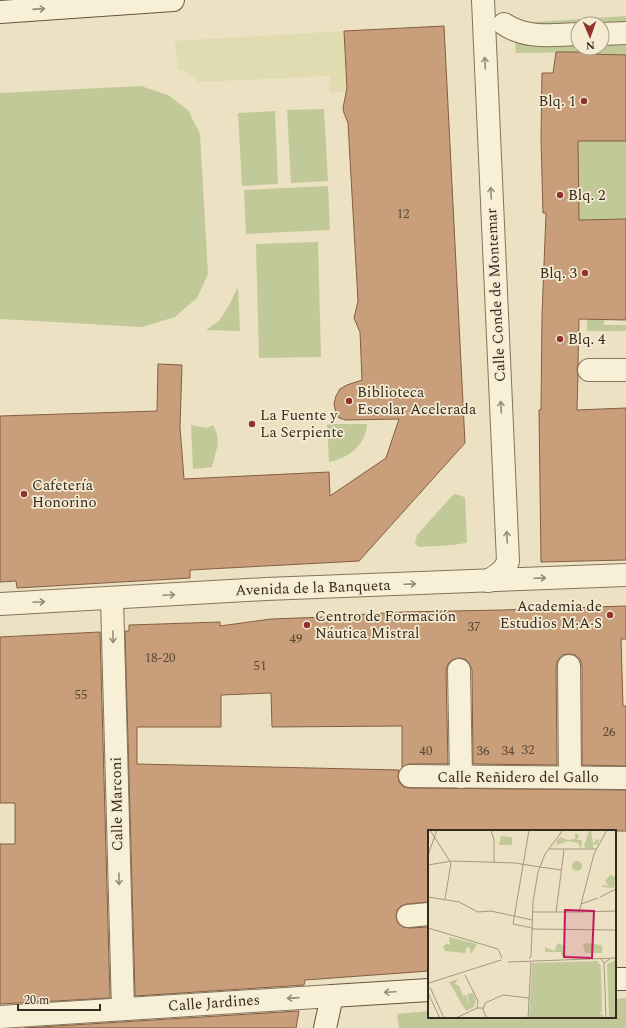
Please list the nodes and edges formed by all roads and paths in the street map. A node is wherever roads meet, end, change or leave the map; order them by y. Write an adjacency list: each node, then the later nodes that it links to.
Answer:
1 (173, 0): 3 (street, one-way to 1)
2 (483, 0): 11 (street, Calle Conde de Montemar, one-way to 2)
3 (0, 12)
4 (504, 24): 6 (street)
5 (626, 33): 7 (street)
6 (570, 34)
7 (610, 34)
8 (589, 370): 9 (street)
9 (626, 370)
10 (626, 575): 11 (street, Avenida de la Banqueta, one-way to 10)
11 (488, 581): 12 (street, Avenida de la Banqueta, one-way to 11)
12 (112, 598): 13 (street, Avenida de la Banqueta, one-way to 12); 22 (street, Calle Marconi, one-way to 22)
13 (0, 604)
14 (569, 666): 18 (street)
15 (459, 670): 17 (street)
16 (410, 776): 17 (street, Calle Reñidero del Gallo)
17 (461, 777): 18 (street, Calle Reñidero del Gallo)
18 (570, 777): 19 (street, Calle Reñidero del Gallo)
19 (626, 778)
20 (428, 990): 21 (street, Calle Jardines, one-way to 21)
21 (332, 996): 22 (street, Calle Jardines, one-way to 22); 25 (street)
22 (123, 1009): 24 (street, Calle Jardines)
23 (0, 1017): 24 (street, Calle Jardines)
24 (40, 1021)
25 (325, 1028)

